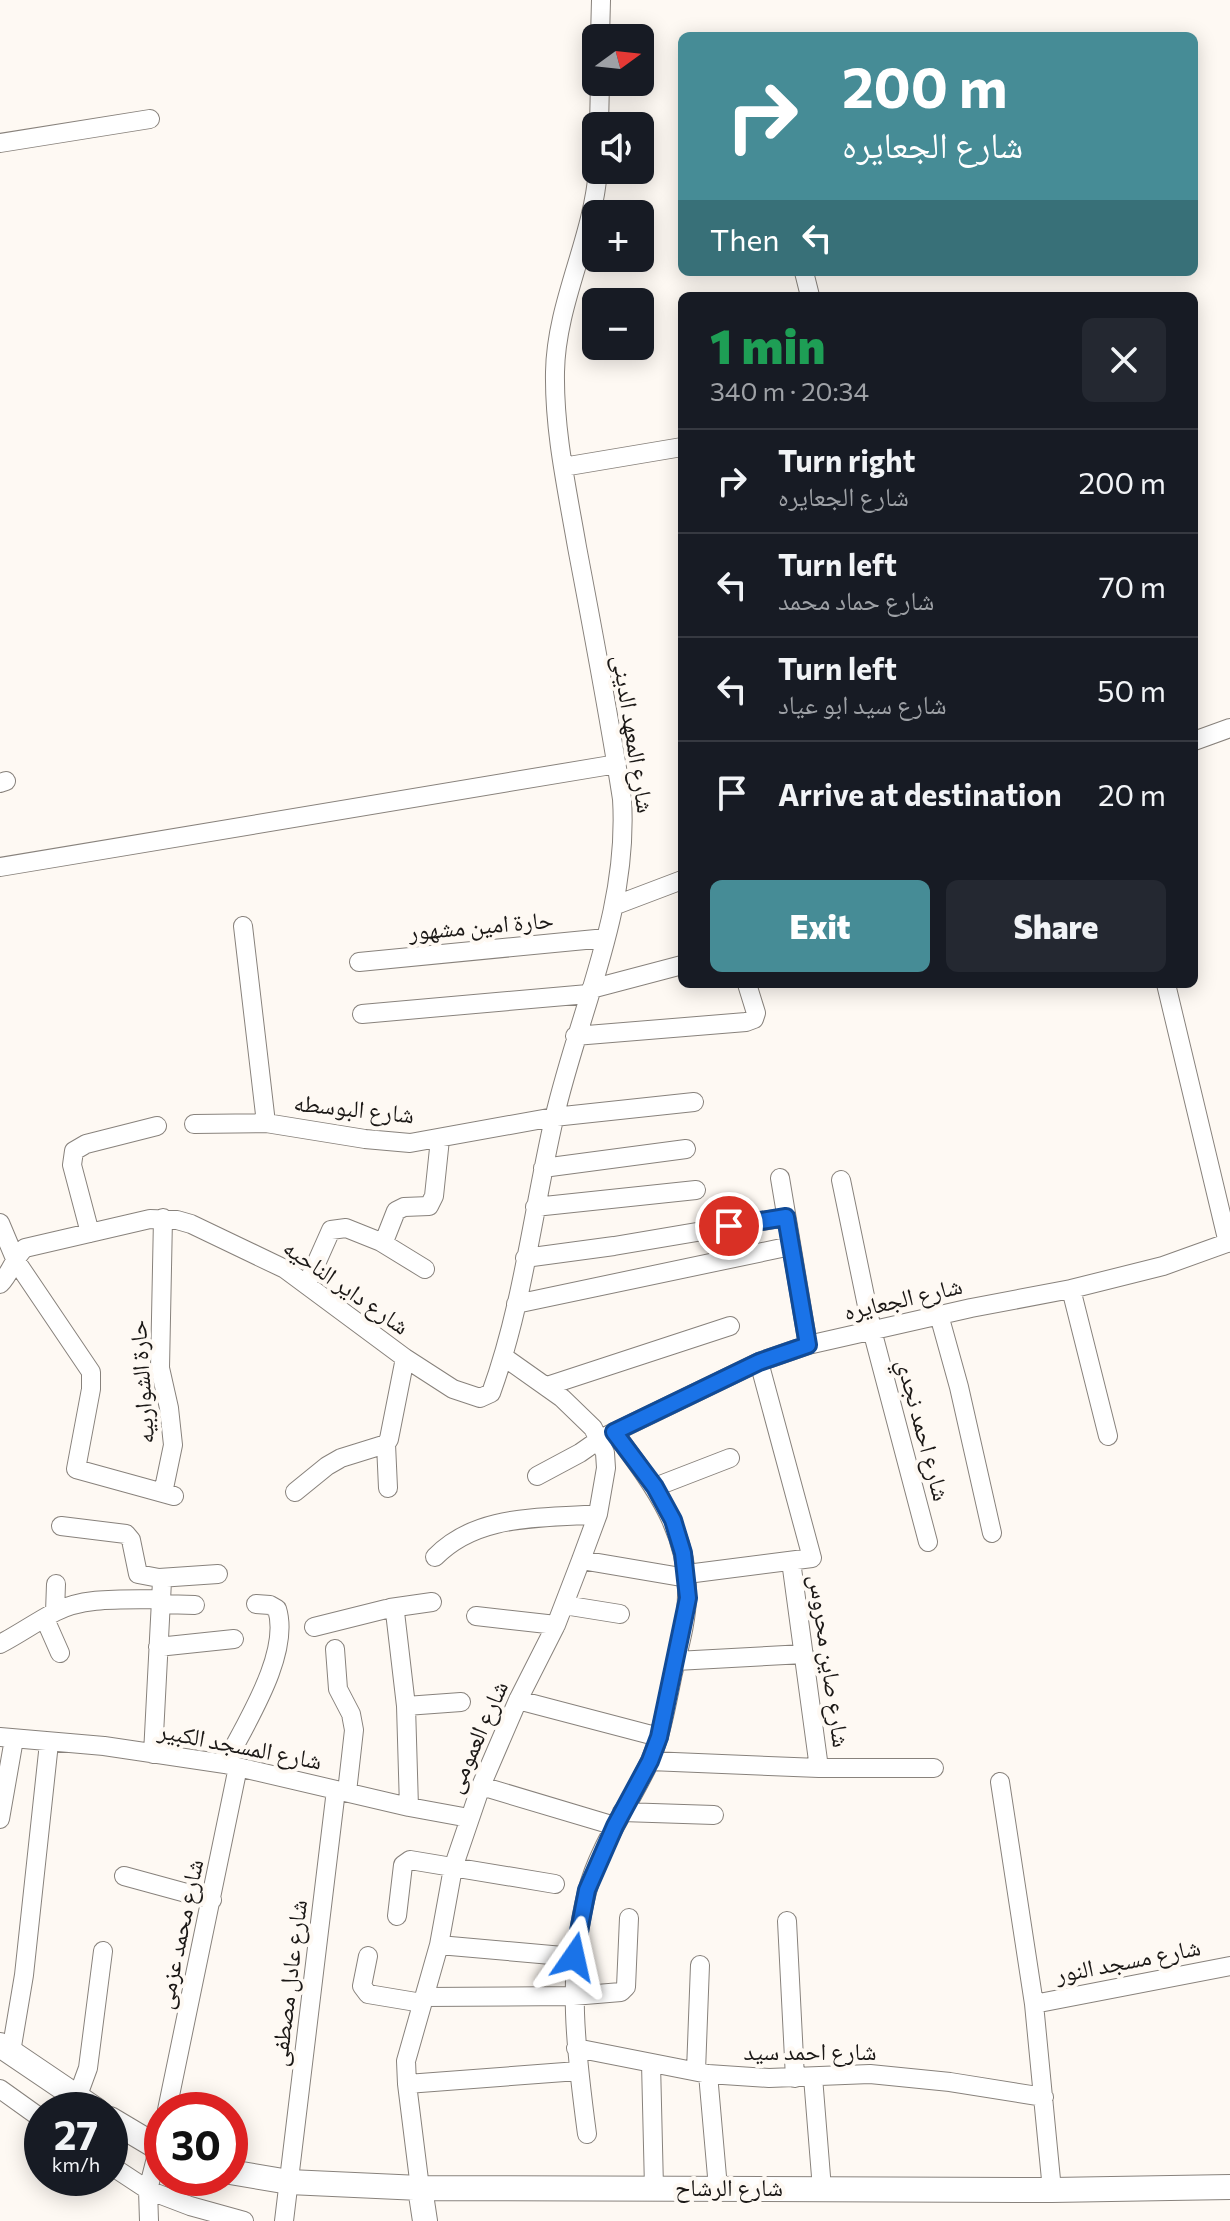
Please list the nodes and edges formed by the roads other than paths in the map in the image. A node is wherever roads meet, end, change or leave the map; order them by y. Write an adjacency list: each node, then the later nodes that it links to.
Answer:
1 (601, 0): 2 (street)
2 (600, 24)
3 (150, 119): 4 (street)
4 (0, 143)
5 (596, 184): 7 (street, شارع المعهد الدينى)
6 (678, 448): 7 (street)
7 (563, 467): 10 (street, شارع المعهد الدينى)
8 (1230, 728): 9 (street)
9 (1198, 740)
10 (617, 764): 11 (street); 13 (street, شارع المعهد الدينى)
11 (0, 867)
12 (678, 882): 13 (street)
13 (616, 905): 15 (street, شارع المعهد الدينى)
14 (243, 926): 25 (street)
15 (606, 938): 16 (street, حارة امين مشهور); 20 (street, شارع المعهد الدينى)
16 (359, 962)
17 (678, 966): 20 (street)
18 (748, 988): 22 (street)
19 (1167, 988): 40 (street)
20 (590, 992): 21 (street); 22 (street, شارع المعهد الدينى)
21 (362, 1014)
22 (575, 1036): 24 (street, شارع المعهد الدينى)
23 (694, 1102): 24 (street, شارع البوسطه)
24 (554, 1117): 28 (street, شارع البوسطه); 30 (street, شارع المعهد الدينى)
25 (266, 1123): 26 (street, شارع البوسطه); 28 (street, شارع البوسطه)
26 (194, 1124)
27 (157, 1126): 38 (street)
28 (440, 1139): 39 (street)
29 (686, 1149): 30 (street)
30 (543, 1168): 34 (street, شارع المعهد الدينى)
31 (780, 1178): 35 (street)
32 (841, 1180): 51 (street, شارع احمد نجدي)
33 (696, 1190): 34 (street)
34 (535, 1207): 42 (street, شارع المعهد الدينى)
35 (786, 1217): 41 (street); 42 (street)
36 (163, 1218): 38 (street, شارع داير الناحيه); 43 (street, حارة الشواربيه); 46 (street, شارع داير الناحيه)
37 (2, 1232): 43 (street)
38 (90, 1233): 43 (street, شارع داير الناحيه)
39 (381, 1242): 44 (street); 46 (street)
40 (1229, 1243): 47 (street, شارع الجعايره)
41 (791, 1246): 48 (street); 52 (street)
42 (525, 1258): 48 (street, شارع المعهد الدينى)
43 (16, 1261): 45 (street, شارع داير الناحيه)
44 (425, 1269)
45 (0, 1284)
46 (307, 1284): 54 (street, شارع داير الناحيه)
47 (1071, 1289): 49 (street, شارع الجعايره); 59 (street)
48 (516, 1304): 53 (street, شارع المعهد الدينى)
49 (939, 1315): 51 (street, شارع الجعايره); 68 (street)
50 (730, 1326): 56 (street)
51 (872, 1330): 52 (street, شارع الجعايره); 69 (street, شارع احمد نجدي)
52 (808, 1345): 55 (street, شارع الجعايره)
53 (504, 1357): 56 (street); 57 (street, شارع المعهد الدينى)
54 (405, 1358): 57 (street, شارع داير الناحيه); 60 (street)
55 (759, 1362): 58 (street, شارع الجعايره); 72 (street, شارع صاين محروس)
56 (547, 1386): 58 (street)
57 (491, 1393)
58 (607, 1436): 62 (street, شارع الجعايره); 63 (street); 66 (street, شارع العمومى)
59 (1108, 1436)
60 (386, 1444): 64 (street); 65 (street)
61 (730, 1458): 63 (street)
62 (537, 1476)
63 (655, 1487): 74 (street)
64 (388, 1488)
65 (295, 1492)
66 (598, 1514): 70 (street); 71 (street, شارع العمومى)
67 (61, 1526): 75 (street)
68 (992, 1533)
69 (928, 1542)
70 (435, 1557)
71 (581, 1560): 74 (street); 81 (street, شارع العمومى)
72 (791, 1561): 74 (street); 93 (street, شارع صاين محروس)
73 (218, 1574): 75 (street)
74 (687, 1576): 94 (street)
75 (159, 1578): 77 (street)
76 (56, 1584): 84 (street)
77 (161, 1602): 80 (street); 84 (street); 90 (street)
78 (432, 1602): 82 (street)
79 (256, 1604): 103 (street, شارع محمد عزمى)
80 (195, 1605)
81 (564, 1605): 83 (street); 86 (street, شارع العمومى)
82 (390, 1608): 87 (street); 97 (street)
83 (620, 1614)
84 (50, 1615): 89 (street); 92 (street)
85 (476, 1616): 86 (street)
86 (556, 1625): 95 (street, شارع العمومى)
87 (314, 1627)
88 (234, 1639): 90 (street)
89 (0, 1644)
90 (158, 1647): 101 (street)
91 (335, 1649): 108 (street, شارع عادل مصطفى)
92 (60, 1653)
93 (804, 1654): 94 (street); 104 (street, شارع صاين محروس)
94 (676, 1661): 98 (street)
95 (518, 1700): 98 (street); 107 (street, شارع العمومى)
96 (461, 1702): 97 (street)
97 (406, 1706): 109 (street)
98 (659, 1737): 102 (street)
99 (7, 1738): 100 (street, شارع المسجد الكبير); 112 (street)
100 (49, 1743): 101 (street, شارع المسجد الكبير); 130 (street)
101 (153, 1754): 103 (street, شارع المسجد الكبير)
102 (650, 1761): 104 (street); 113 (street)
103 (232, 1765): 108 (street, شارع المسجد الكبير); 117 (street, شارع محمد عزمى)
104 (819, 1768): 105 (street)
105 (934, 1768)
106 (1000, 1782): 129 (street)
107 (481, 1786): 111 (street, شارع العمومى); 113 (street)
108 (342, 1791): 109 (street, شارع المسجد الكبير); 145 (street, شارع عادل مصطفى)
109 (409, 1807): 111 (street, شارع المسجد الكبير)
110 (714, 1815): 113 (street)
111 (469, 1818): 114 (street, شارع العمومى)
112 (0, 1819)
113 (618, 1819): 124 (street)
114 (453, 1868): 116 (street); 118 (street); 121 (street, شارع العمومى)
115 (124, 1876): 117 (street)
116 (555, 1884)
117 (212, 1900): 140 (street, شارع محمد عزمى)
118 (397, 1916)
119 (629, 1918): 127 (street)
120 (787, 1921): 135 (street)
121 (439, 1945): 124 (street); 128 (street, شارع العمومى)
122 (103, 1951): 139 (street)
123 (368, 1956): 128 (street)
124 (574, 1957): 127 (street)
125 (700, 1965): 134 (street)
126 (1230, 1966): 129 (street, شارع مسجد النور)
127 (573, 1996): 128 (street); 131 (street)
128 (423, 2000): 136 (street, شارع العمومى)
129 (1034, 2004): 141 (street)
130 (5, 2048): 138 (main road)
131 (576, 2048): 132 (street, شارع احمد سيد); 133 (street)
132 (651, 2063): 134 (street, شارع احمد سيد); 148 (street)
133 (578, 2071): 136 (street); 143 (street)
134 (702, 2072): 135 (street, شارع احمد سيد); 149 (street)
135 (804, 2078): 141 (street, شارع احمد سيد); 150 (street)
136 (407, 2084): 147 (street, شارع العمومى)
137 (0, 2089): 142 (street)
138 (69, 2092)
139 (87, 2092)
140 (171, 2092)
141 (1044, 2097): 151 (street)
142 (24, 2106)
143 (587, 2134)
144 (248, 2175): 145 (main road, شارع الرشاح)
145 (289, 2182): 147 (main road, شارع الرشاح); 156 (street, شارع عادل مصطفى)
146 (1230, 2187): 151 (main road, شارع الرشاح)
147 (420, 2188): 148 (main road, شارع الرشاح); 157 (main road)
148 (654, 2188): 149 (main road, شارع الرشاح)
149 (718, 2188): 150 (main road, شارع الرشاح)
150 (822, 2189): 151 (main road, شارع الرشاح)
151 (1052, 2190)
152 (148, 2196): 154 (street)
153 (166, 2196): 155 (street)
154 (149, 2221)
155 (241, 2221)
156 (284, 2221)
157 (425, 2221)

